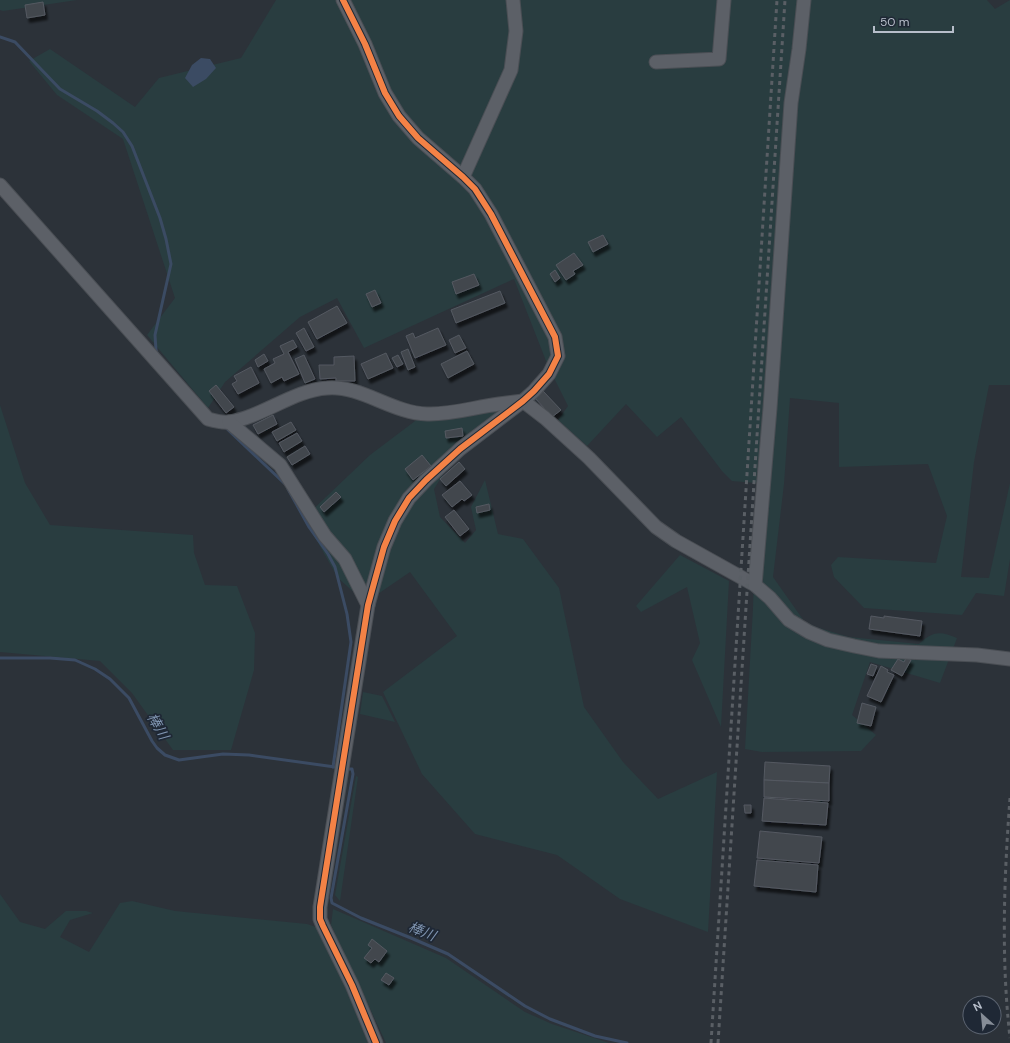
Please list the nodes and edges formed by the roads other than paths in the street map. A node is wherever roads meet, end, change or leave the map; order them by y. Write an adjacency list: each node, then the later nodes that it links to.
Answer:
1 (343, 0): 6 (street)
2 (513, 0): 6 (street)
3 (724, 0): 5 (street)
4 (804, 0): 10 (street)
5 (656, 62)
6 (463, 177): 8 (street)
7 (0, 185): 9 (street)
8 (523, 401): 9 (street); 10 (street); 11 (street)
9 (229, 422): 11 (street)
10 (755, 585): 12 (street)
11 (368, 605): 13 (street)
12 (1010, 659)
13 (376, 1043)

